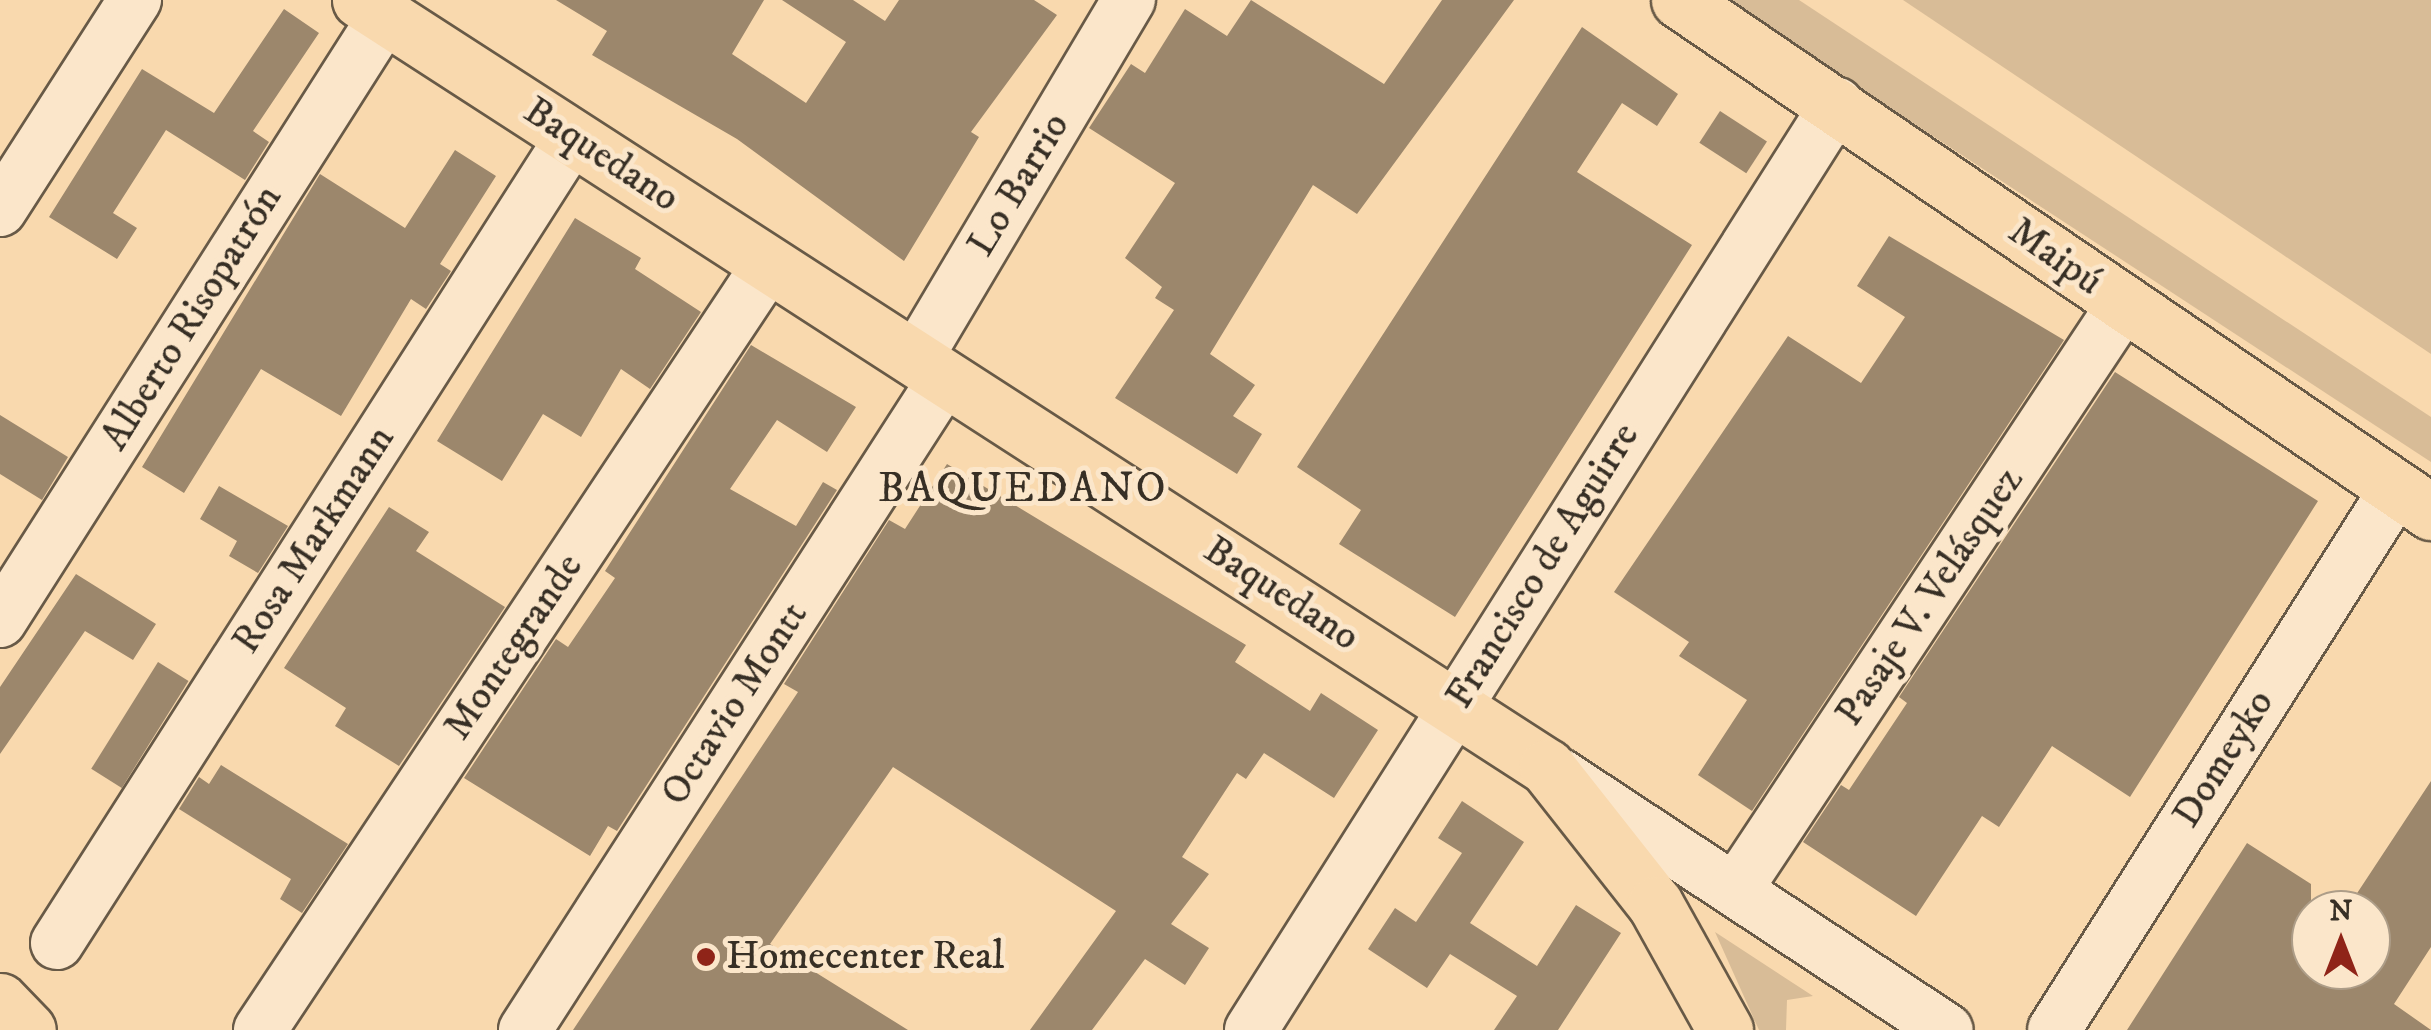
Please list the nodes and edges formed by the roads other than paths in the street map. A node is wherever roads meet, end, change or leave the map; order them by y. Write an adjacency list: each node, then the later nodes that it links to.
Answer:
1 (136, 0): 7 (street)
2 (1679, 0): 5 (main road, Maipú)
3 (1119, 3): 10 (street, Lo Barrio)
4 (373, 8): 6 (main road, Baquedano); 12 (street, Alberto Risopatrón)
5 (1837, 104): 9 (main road, Maipú); 13 (street, Francisco de Aguirre)
6 (572, 137): 8 (main road, Baquedano); 16 (street, Rosa Markmann)
7 (0, 210)
8 (769, 264): 10 (main road, Baquedano); 19 (street, Montegrande)
9 (2124, 305): 11 (main road, Maipú); 15 (street, Pasaje V. Velásquez)
10 (930, 369): 13 (main road, Baquedano); 20 (street, Octavio Montt)
11 (2413, 500): 24 (street, Domeyko)
12 (0, 621)
13 (1454, 707): 14 (main road, Baquedano); 21 (street, Francisco de Aguirre)
14 (1547, 767): 15 (street, Baquedano); 22 (main road)
15 (1736, 890): 23 (street, Baquedano)
16 (56, 943)
17 (0, 1002): 18 (main road)
18 (28, 1030)
19 (260, 1030)
20 (525, 1030)
21 (1251, 1030)
22 (1725, 1030)
23 (1947, 1030)
24 (2054, 1030)

